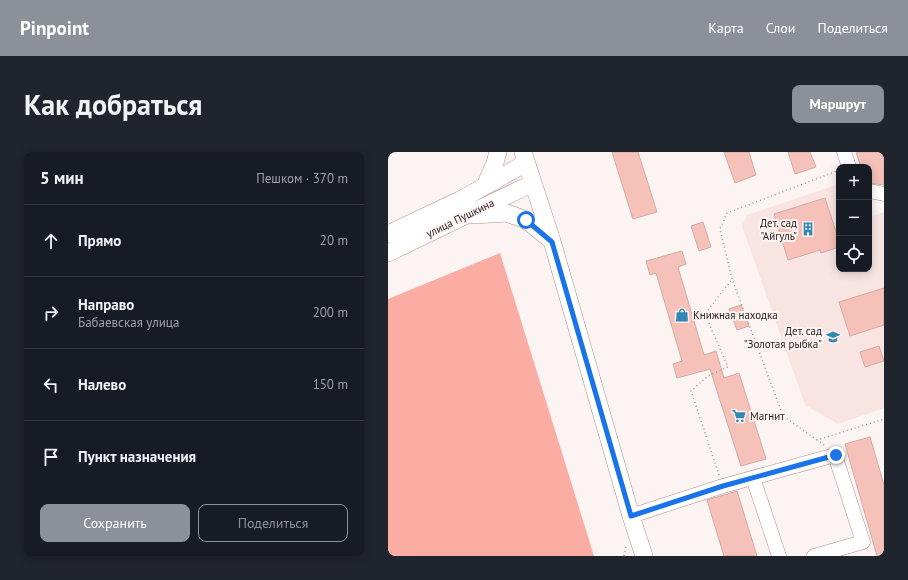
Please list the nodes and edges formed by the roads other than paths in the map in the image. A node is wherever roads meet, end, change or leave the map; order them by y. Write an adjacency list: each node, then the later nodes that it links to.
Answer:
1 (498, 152): 6 (main road)
2 (844, 152): 4 (lane)
3 (525, 158): 5 (main road); 6 (main road, улица Пушкина)
4 (848, 164)
5 (533, 183): 9 (main road, улица Пушкина); 11 (main road)
6 (485, 186): 10 (main road, улица Пушкина)
7 (872, 192): 8 (lane)
8 (884, 194)
9 (466, 216): 11 (main road); 12 (main road, улица Пушкина)
10 (388, 234)
11 (552, 242): 14 (main road)
12 (388, 253)
13 (753, 478): 14 (lane); 16 (lane); 17 (lane)
14 (631, 516): 15 (main road)
15 (644, 556)
16 (779, 556)
17 (814, 556)

